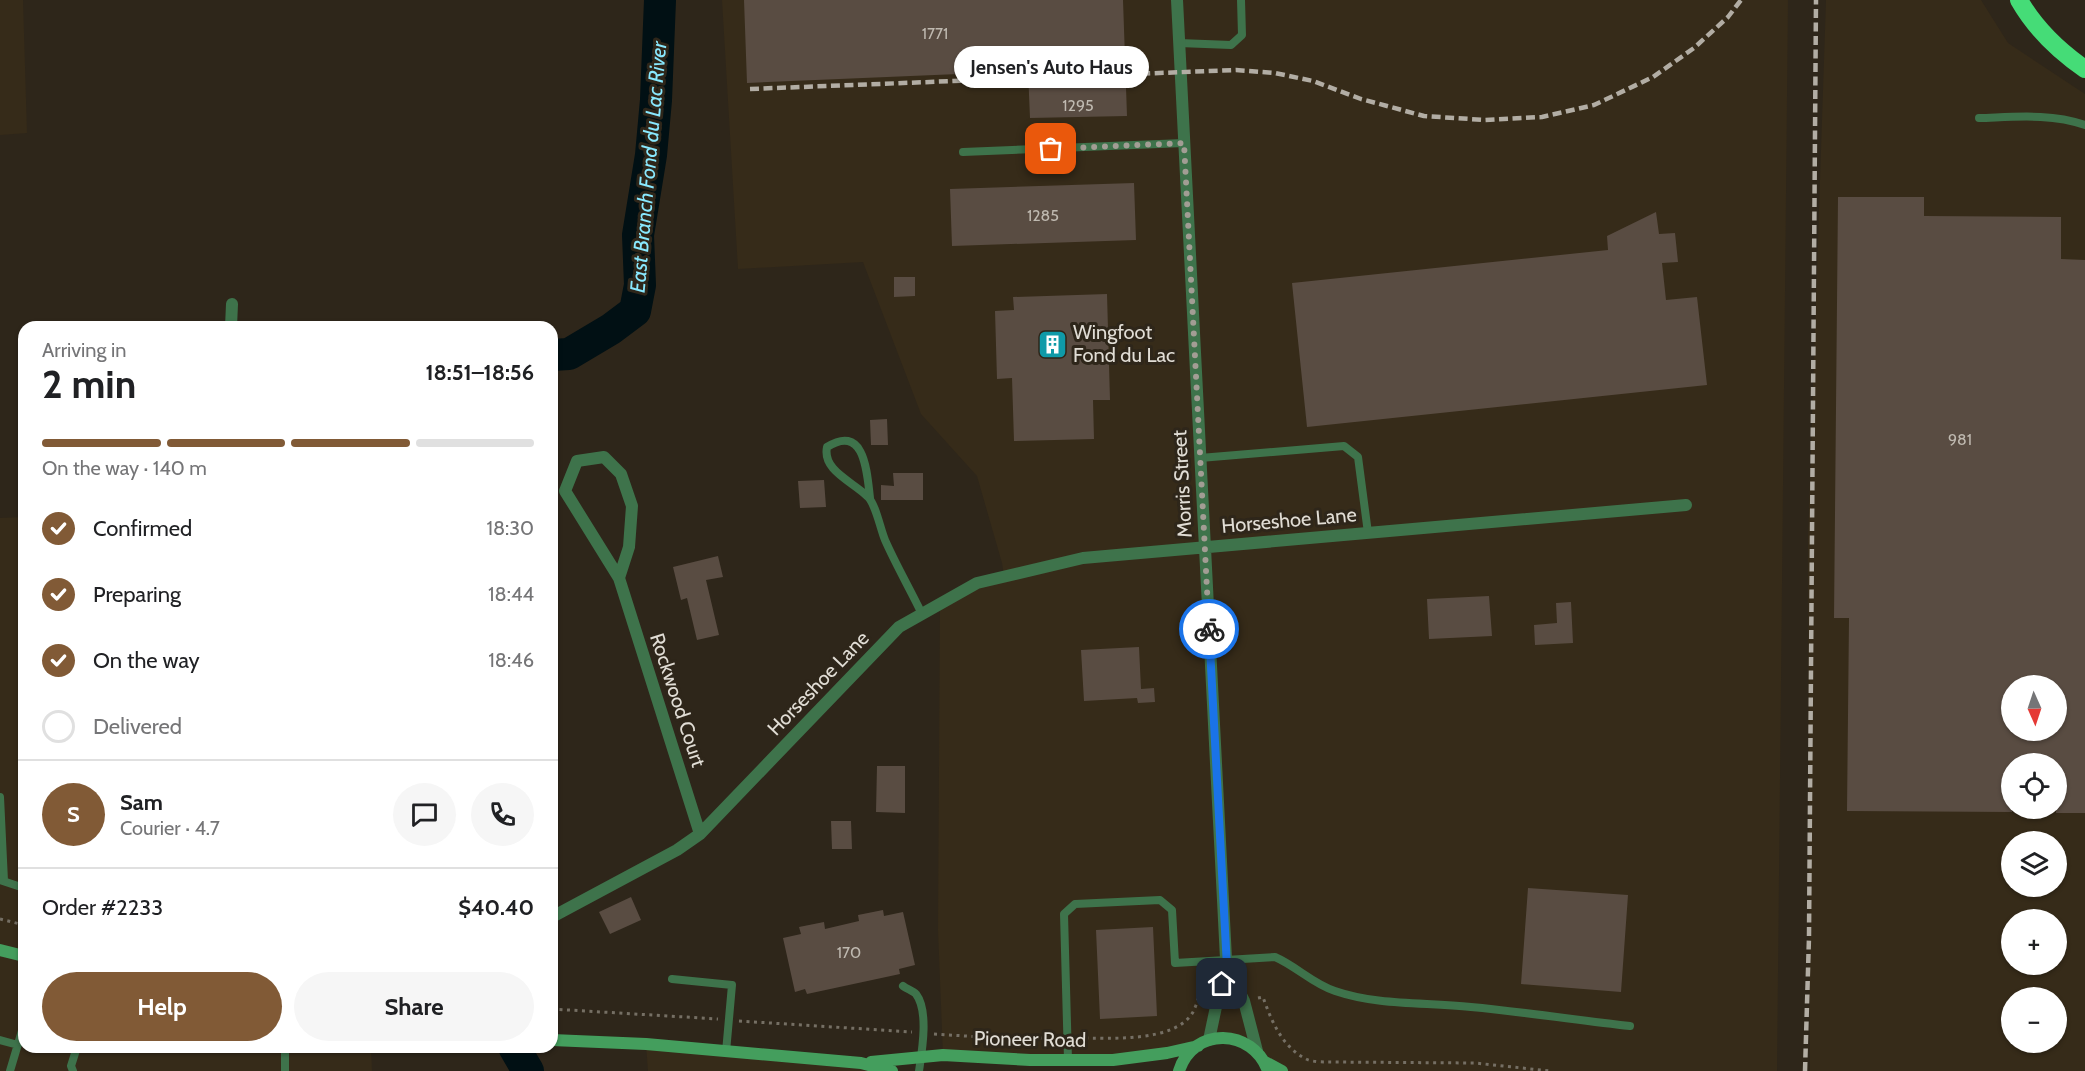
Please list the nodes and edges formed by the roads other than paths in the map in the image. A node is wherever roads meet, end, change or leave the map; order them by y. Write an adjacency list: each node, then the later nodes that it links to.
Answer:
1 (1177, 0): 4 (street, Morris Street)
2 (1240, 0): 4 (lane)
3 (2019, 0): 5 (highway)
4 (1179, 43): 8 (street, Morris Street)
5 (2085, 69)
6 (1979, 118): 7 (lane)
7 (2085, 125)
8 (1184, 143): 9 (lane); 12 (street, Morris Street)
9 (963, 152)
10 (232, 304): 11 (street)
11 (231, 321)
12 (1200, 458): 15 (lane); 16 (street, Morris Street)
13 (870, 498): 13 (lane); 18 (lane)
14 (1686, 505): 15 (street, Horseshoe Lane)
15 (1368, 533): 16 (street, Horseshoe Lane)
16 (1205, 547): 18 (street, Horseshoe Lane); 27 (street, Morris Street)
17 (619, 578): 17 (street, Rockwood Court); 21 (street, Rockwood Court)
18 (922, 614): 21 (street, Horseshoe Lane)
19 (0, 797): 20 (lane)
20 (0, 803): 22 (lane)
21 (700, 834): 24 (street, Horseshoe Lane)
22 (2, 880): 23 (lane)
23 (18, 886)
24 (558, 914)
25 (0, 950): 26 (main road)
26 (18, 954)
27 (1227, 963): 30 (lane); 33 (street, Morris Street); 35 (street, Morris Street); 40 (lane)
28 (672, 979): 36 (lane)
29 (903, 986): 39 (lane)
30 (1630, 1026)
31 (0, 1040): 34 (lane)
32 (558, 1040): 36 (main road, Pioneer Road)
33 (1203, 1043): 35 (main road, Pioneer Road); 40 (main road, Pioneer Road); 48 (main road)
34 (18, 1045): 43 (lane)
35 (1257, 1051): 42 (main road)
36 (726, 1052): 41 (main road, Pioneer Road)
37 (75, 1053): 44 (lane)
38 (285, 1053): 45 (lane)
39 (921, 1057): 40 (main road, Pioneer Road); 41 (main road, Pioneer Road); 47 (lane)
40 (1068, 1060)
41 (861, 1063): 46 (main road, Pioneer Road)
42 (1267, 1066): 49 (main road)
43 (10, 1071)
44 (73, 1071)
45 (285, 1071)
46 (892, 1071)
47 (919, 1071)
48 (1179, 1071)
49 (1282, 1071)

